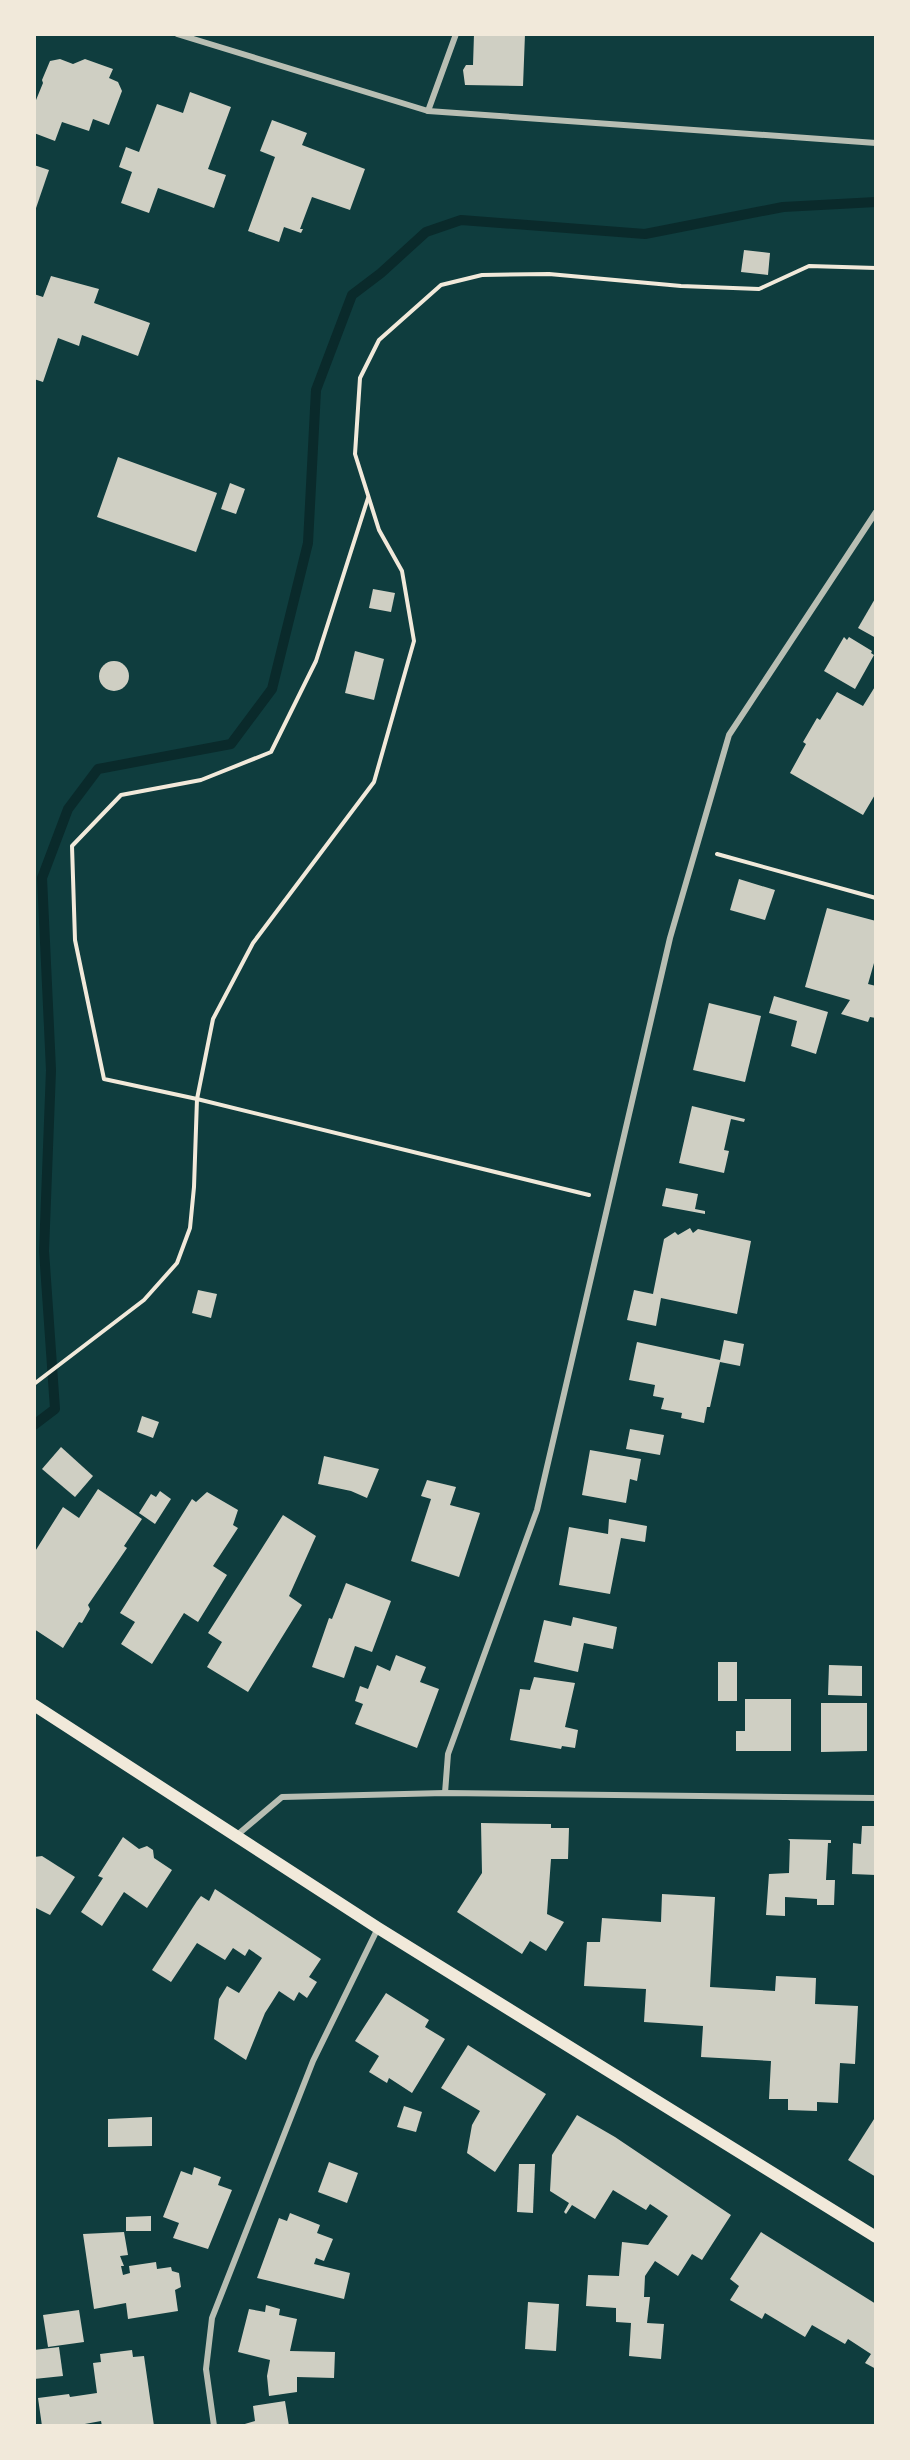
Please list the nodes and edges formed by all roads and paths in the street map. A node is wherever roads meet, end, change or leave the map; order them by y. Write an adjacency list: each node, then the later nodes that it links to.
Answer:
1 (177, 34): 3 (street)
2 (456, 34): 3 (street)
3 (428, 111): 4 (street)
4 (876, 142)
5 (876, 268): 6 (path)
6 (369, 497): 10 (path); 10 (path)
7 (876, 512): 8 (street)
8 (696, 848): 9 (path); 11 (street)
9 (876, 898)
10 (197, 1099): 11 (path); 12 (path)
11 (610, 1200): 14 (street)
12 (34, 1384)
13 (34, 1705): 16 (main road)
14 (446, 1793): 15 (street); 16 (street)
15 (876, 1798)
16 (236, 1836): 17 (main road)
17 (378, 1928): 18 (main road); 19 (street)
18 (876, 2237)
19 (214, 2426)

